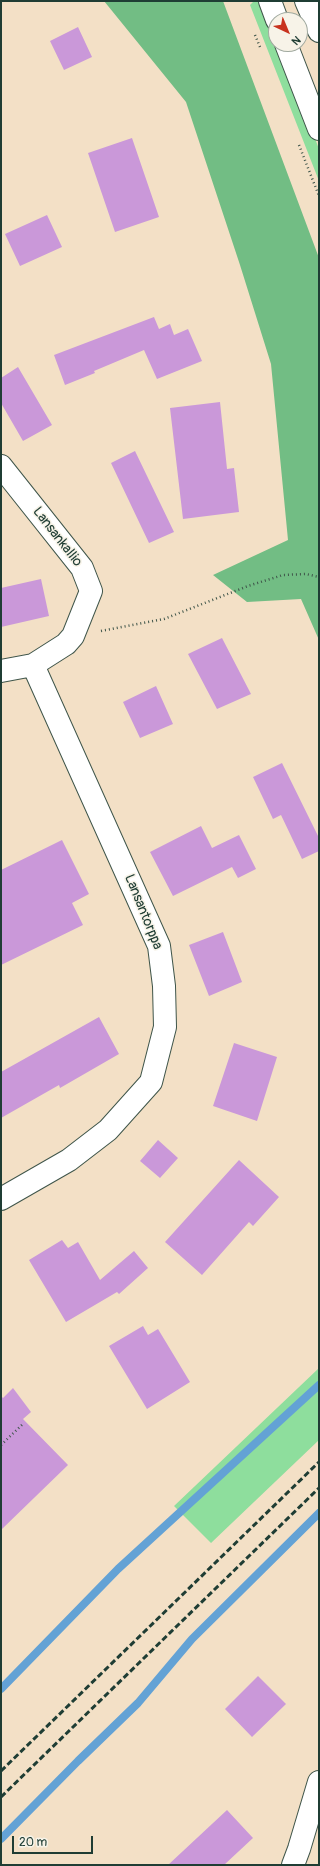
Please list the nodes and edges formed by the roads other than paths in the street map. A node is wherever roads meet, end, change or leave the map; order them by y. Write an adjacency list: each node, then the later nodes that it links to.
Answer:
1 (270, 1): 3 (street)
2 (306, 1): 4 (street)
3 (274, 12)
4 (319, 31)
5 (289, 52): 6 (street)
6 (319, 129)
7 (1, 466): 8 (street, Lansankallio)
8 (33, 665): 9 (street); 10 (street, Lansantorppa)
9 (1, 671)
10 (1, 1198)
11 (319, 1782): 12 (street)
12 (293, 1865)

